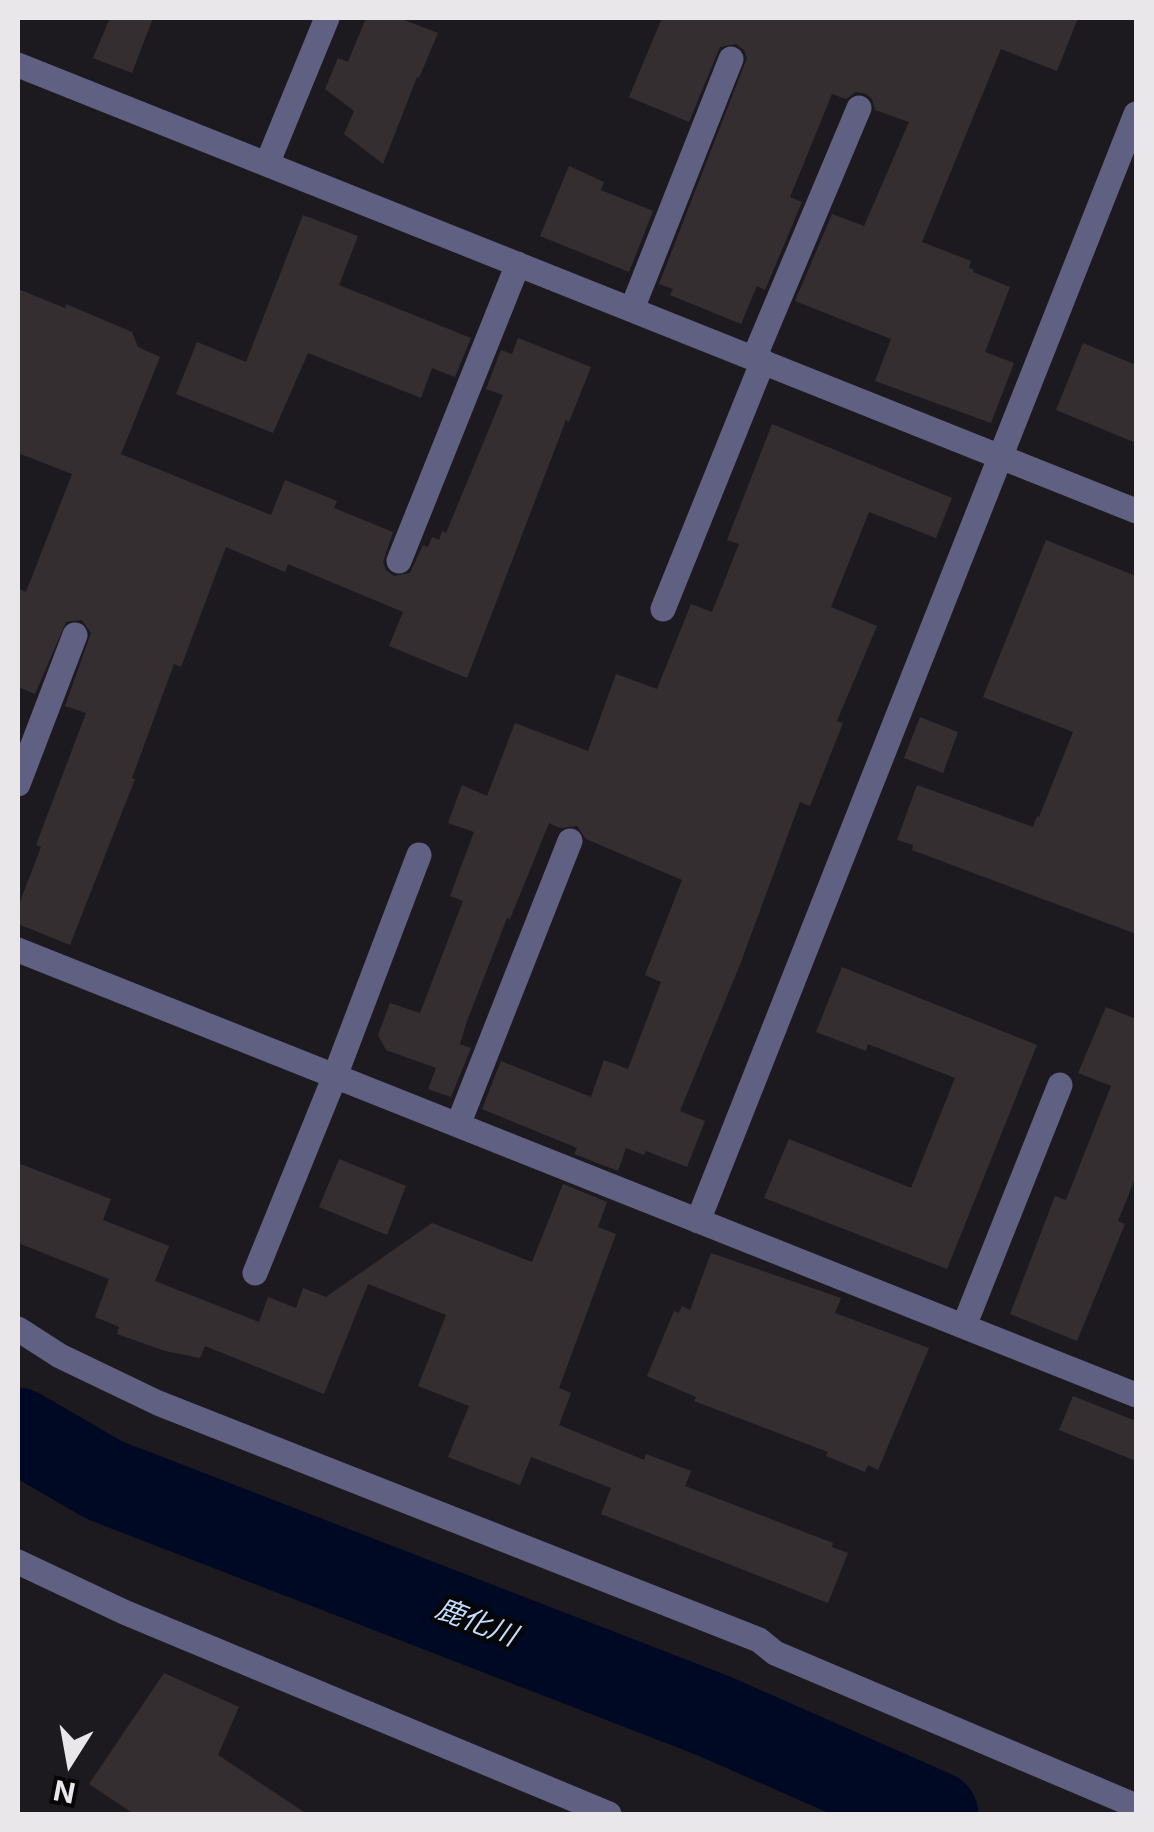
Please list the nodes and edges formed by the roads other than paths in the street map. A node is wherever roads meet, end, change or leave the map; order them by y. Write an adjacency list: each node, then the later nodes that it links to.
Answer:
1 (326, 18): 6 (street)
2 (731, 59): 8 (street)
3 (18, 65): 6 (street)
4 (858, 108): 9 (street)
5 (1136, 114): 10 (street)
6 (267, 164): 7 (street)
7 (518, 264): 8 (street); 12 (street)
8 (632, 309): 9 (street)
9 (758, 360): 10 (street); 13 (street)
10 (1000, 455): 11 (street); 22 (street)
11 (1136, 511)
12 (399, 561)
13 (662, 609)
14 (75, 636): 15 (street)
15 (18, 784)
16 (570, 841): 21 (street)
17 (419, 855): 19 (street)
18 (18, 950): 19 (street)
19 (335, 1076): 21 (street); 23 (street)
20 (1060, 1085): 24 (street)
21 (458, 1125): 22 (street)
22 (698, 1221): 24 (street)
23 (255, 1272)
24 (964, 1326): 26 (street)
25 (18, 1329): 28 (street)
26 (1136, 1395)
27 (18, 1562): 29 (street)
28 (1136, 1806)
29 (608, 1814)

